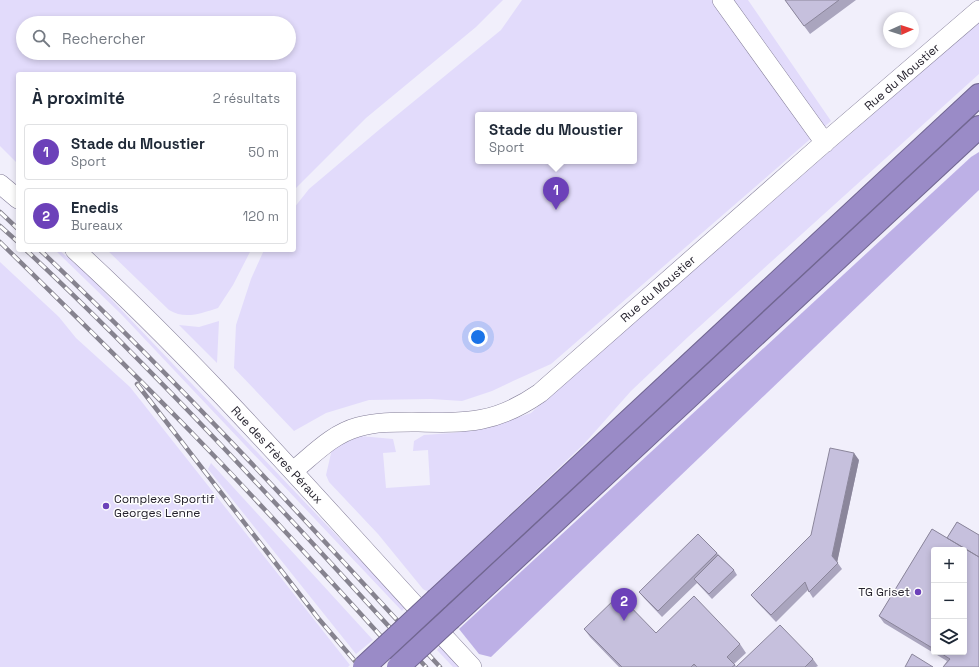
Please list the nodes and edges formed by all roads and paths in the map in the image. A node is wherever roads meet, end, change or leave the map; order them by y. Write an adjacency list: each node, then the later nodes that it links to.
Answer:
1 (722, 0): 5 (street)
2 (979, 10): 5 (street, Rue du Moustier)
3 (979, 95): 10 (highway, bridge)
4 (979, 127): 11 (highway, bridge)
5 (825, 143): 9 (street, Rue du Moustier)
6 (0, 184): 7 (street)
7 (16, 197)
8 (77, 252): 9 (street, Rue des Frères Péraux)
9 (293, 471): 12 (street, Rue des Frères Péraux)
10 (364, 667)
11 (398, 667)
12 (472, 667)

